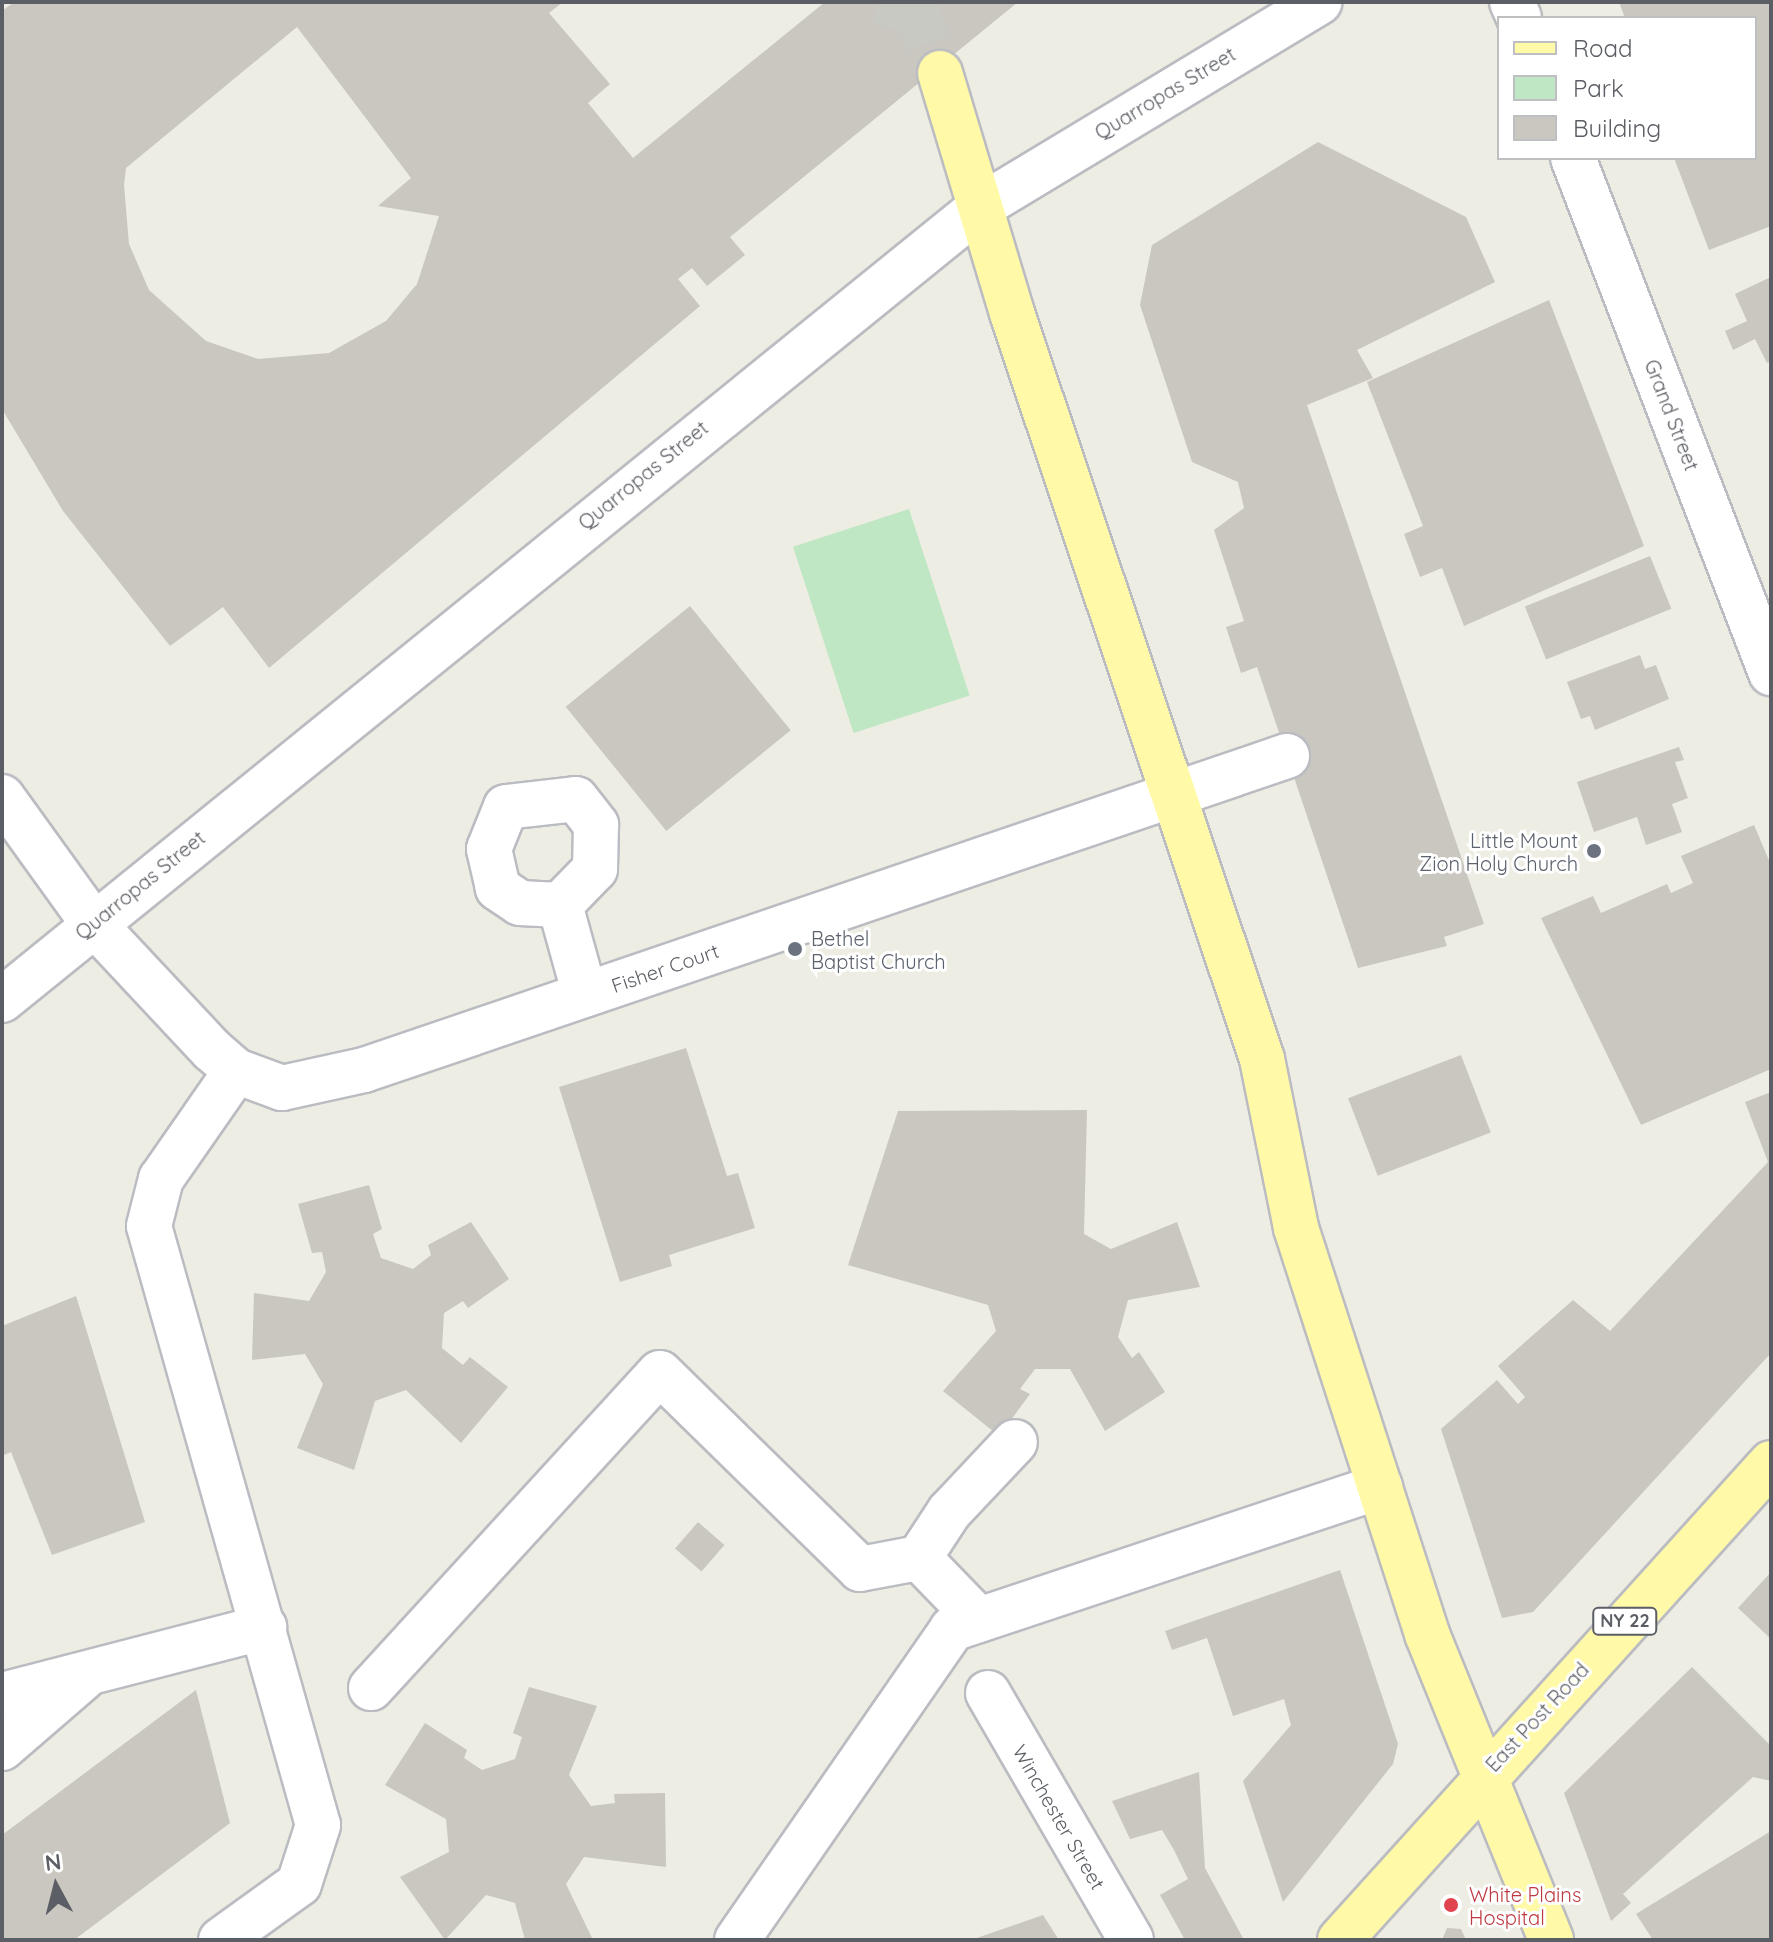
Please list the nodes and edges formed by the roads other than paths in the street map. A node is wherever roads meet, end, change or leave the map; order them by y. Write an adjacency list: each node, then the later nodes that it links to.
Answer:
1 (1320, 2): 4 (street, Quarropas Street)
2 (940, 73): 4 (main road)
3 (1574, 160): 5 (street, Grand Street)
4 (983, 205): 7 (main road); 10 (street, Quarropas Street)
5 (1771, 673)
6 (1287, 756): 7 (street, Fisher Court)
7 (1171, 795): 11 (street, Fisher Court); 16 (main road)
8 (2, 797): 10 (street, Fisher Court)
9 (560, 905): 11 (street)
10 (93, 923): 12 (street, Quarropas Street); 13 (street, Fisher Court)
11 (585, 995): 13 (street, Fisher Court)
12 (2, 1000)
13 (236, 1071): 19 (street)
14 (1015, 1442): 17 (street)
15 (1771, 1463): 25 (main road, East Post Road / NY 22)
16 (1380, 1487): 18 (street); 25 (main road)
17 (919, 1558): 18 (street); 21 (street)
18 (979, 1620): 27 (street)
19 (264, 1627): 20 (street); 26 (street)
20 (91, 1672): 23 (street); 24 (street)
21 (371, 1688)
22 (988, 1693): 28 (street, Winchester Street)
23 (2, 1695)
24 (2, 1748)
25 (1480, 1779): 29 (main road, East Post Road / NY 22); 30 (main road)
26 (221, 1940)
27 (737, 1940)
28 (1131, 1940)
29 (1340, 1940)
30 (1551, 1940)

